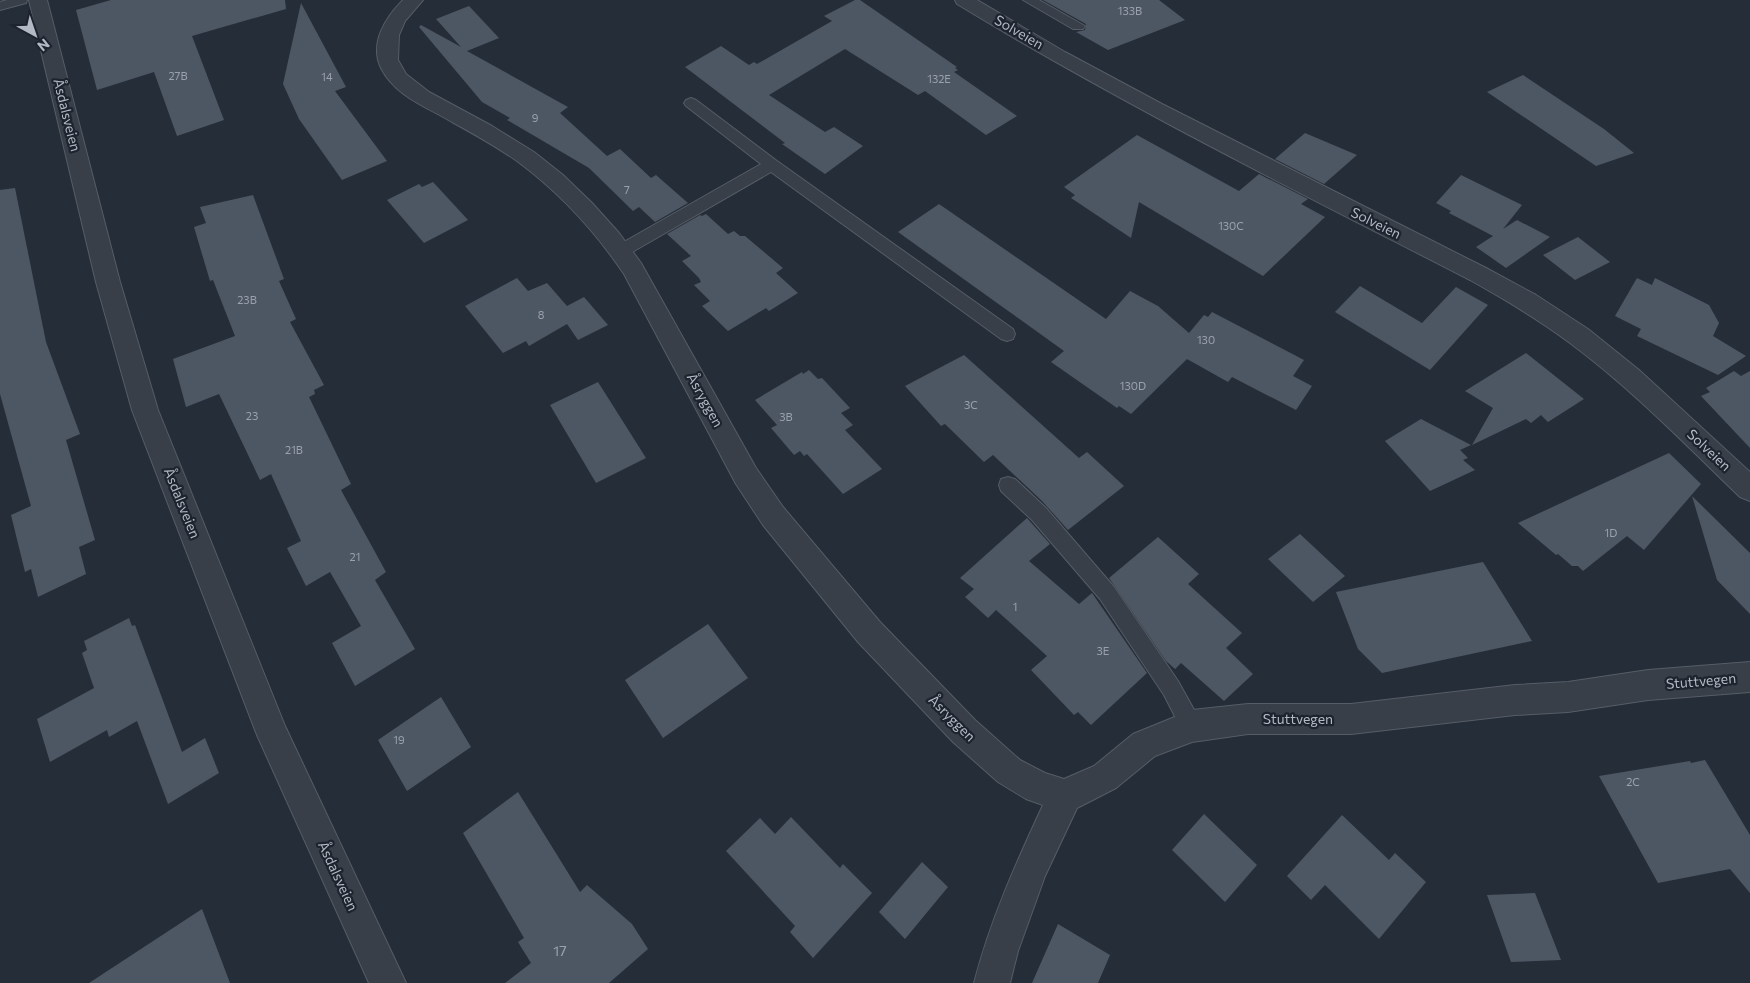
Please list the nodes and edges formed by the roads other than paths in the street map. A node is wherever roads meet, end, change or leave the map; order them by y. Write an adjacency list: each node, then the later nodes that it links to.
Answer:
1 (21, 0): 6 (lane)
2 (38, 0): 17 (street, Åsdalsveien)
3 (414, 0): 10 (street, Åsryggen)
4 (1029, 0): 7 (lane)
5 (972, 1): 13 (street, Solveien)
6 (0, 6)
7 (1078, 26)
8 (691, 103): 9 (lane)
9 (772, 165): 10 (lane); 11 (lane)
10 (621, 251): 16 (street, Åsryggen)
11 (1007, 334)
12 (1008, 485): 15 (lane)
13 (1750, 489)
14 (1750, 677): 15 (street, Stuttvegen)
15 (1192, 726): 16 (street, Stuttvegen)
16 (1066, 796): 18 (street)
17 (388, 983)
18 (992, 983)

